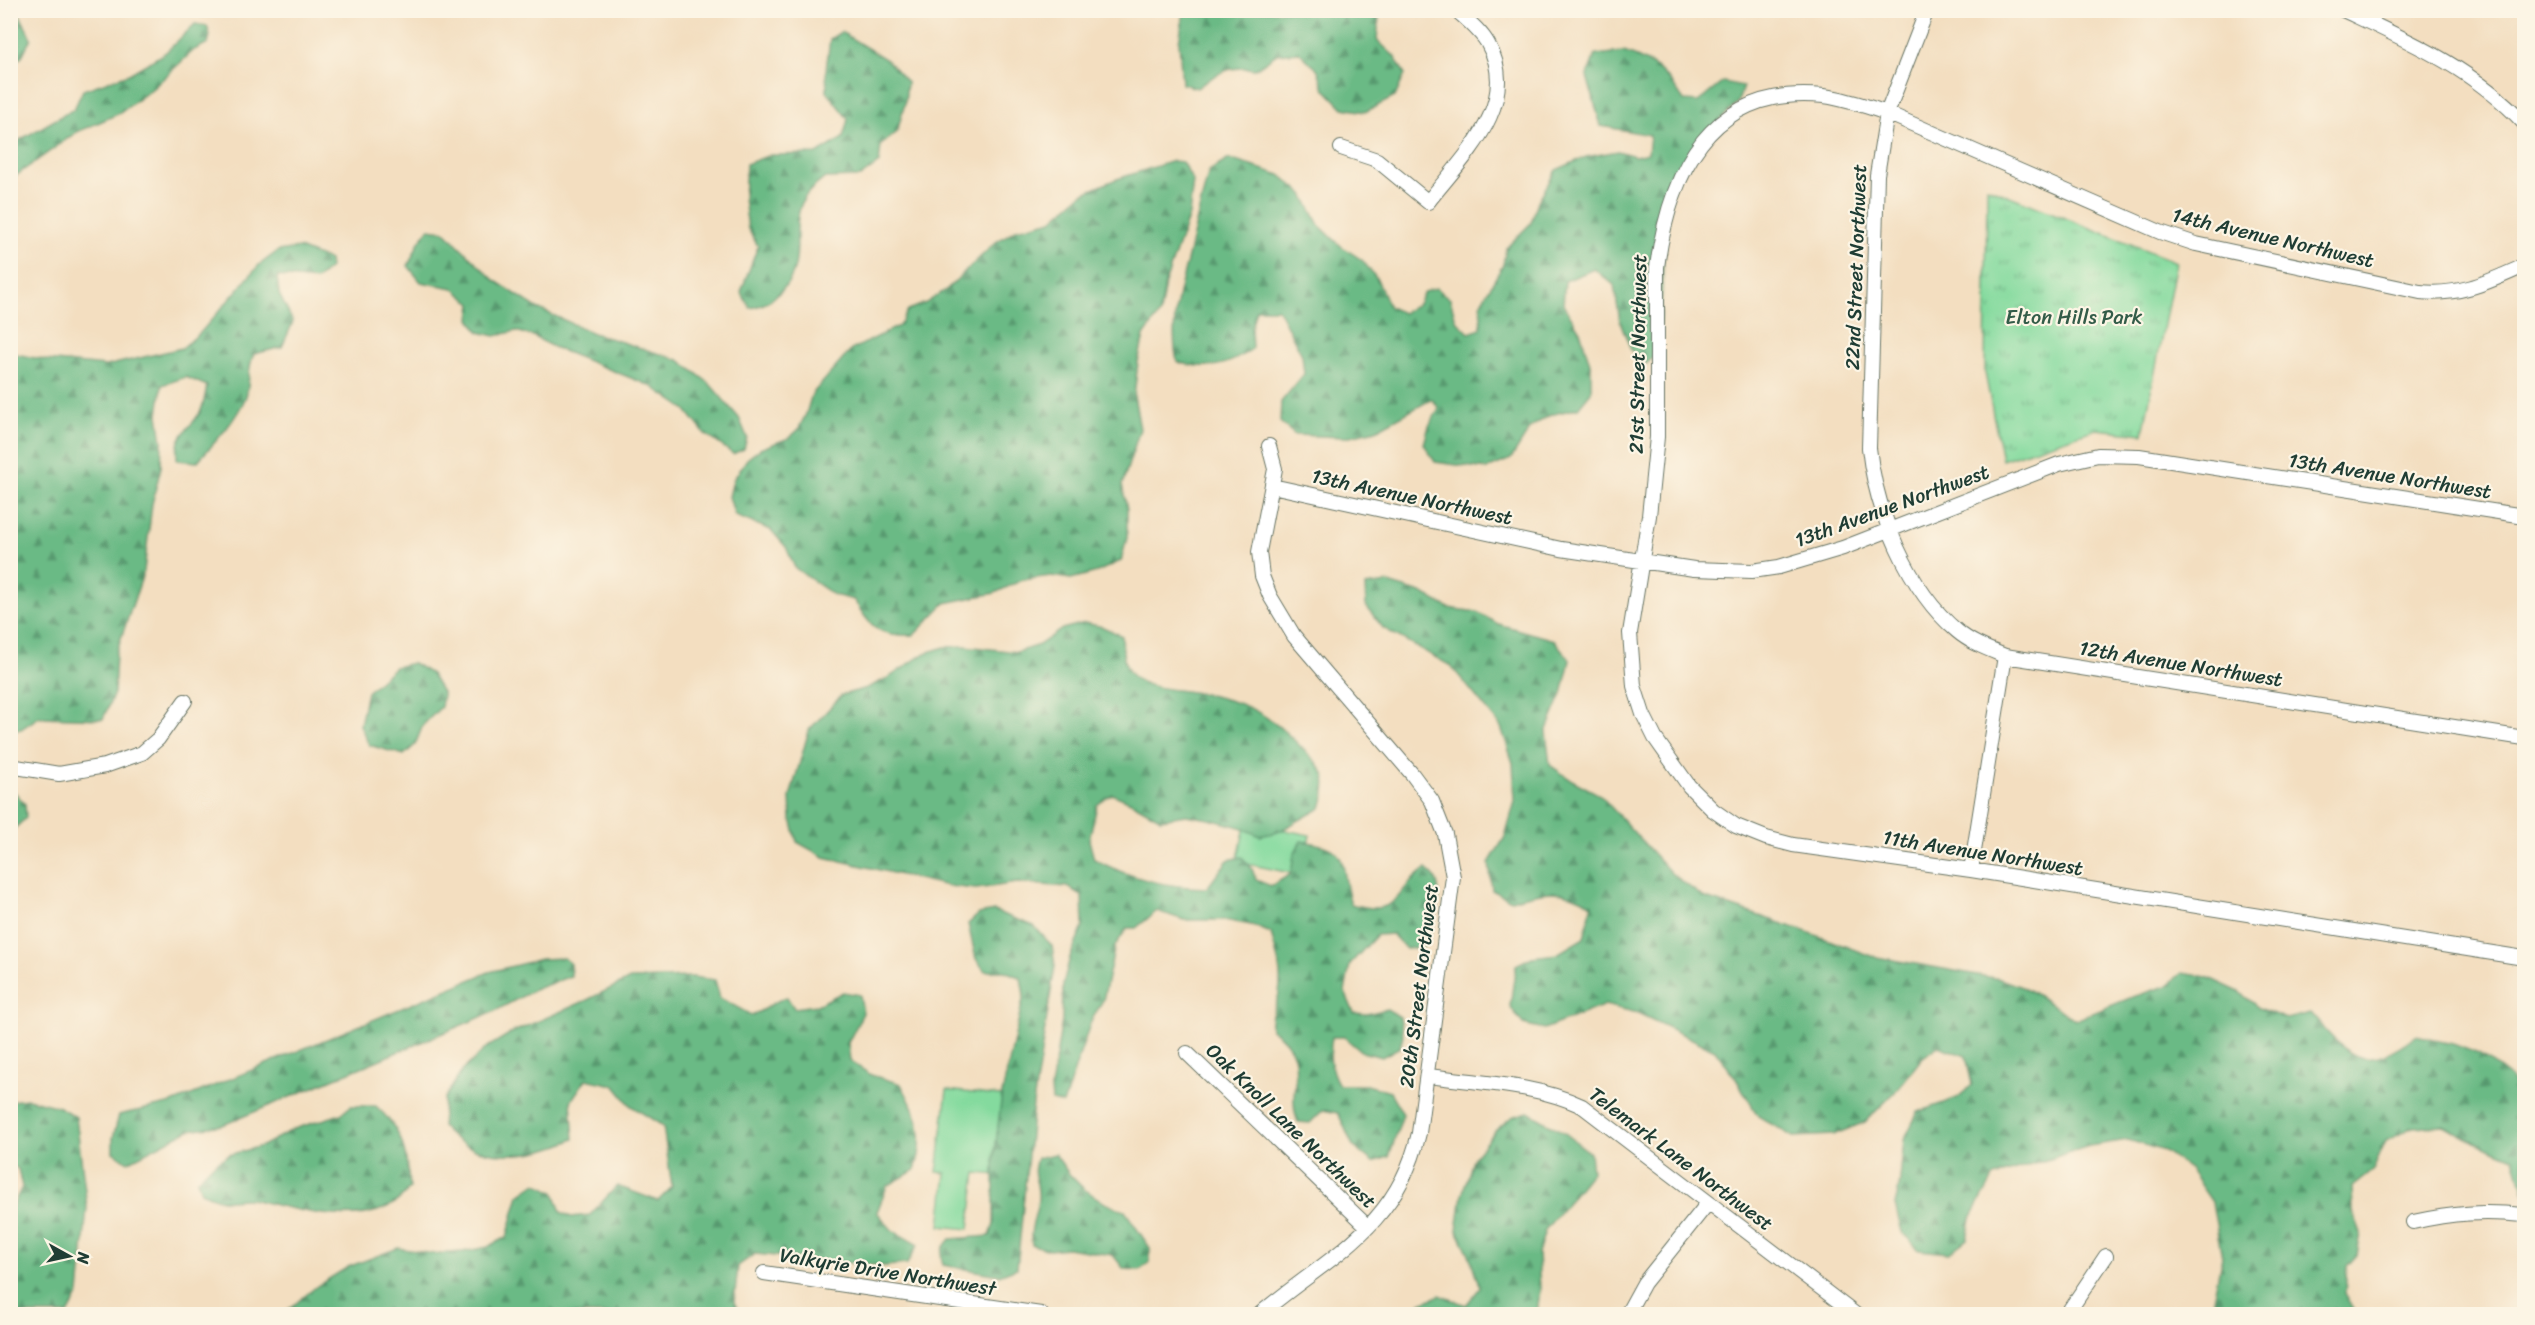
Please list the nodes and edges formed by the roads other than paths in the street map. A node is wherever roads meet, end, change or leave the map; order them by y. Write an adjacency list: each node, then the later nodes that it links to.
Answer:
1 (1456, 10): 6 (street)
2 (1927, 10): 4 (street, 22nd Street Northwest)
3 (2343, 10): 5 (street)
4 (1887, 112): 7 (street, 14th Avenue Northwest); 11 (street, 22nd Street Northwest); 12 (street, 21st Street Northwest)
5 (2524, 123)
6 (1341, 148)
7 (2524, 266)
8 (1269, 446): 9 (street, 20th Street Northwest)
9 (1272, 486): 12 (street, 13th Avenue Northwest); 20 (street, 20th Street Northwest)
10 (2524, 516): 11 (street, 13th Avenue Northwest)
11 (1890, 530): 12 (street, 13th Avenue Northwest); 13 (street, 12th Avenue Northwest)
12 (1641, 562): 17 (street, 11th Avenue Northwest)
13 (2005, 656): 15 (street, 12th Avenue Northwest); 17 (street)
14 (185, 701): 16 (street)
15 (2524, 738)
16 (10, 766)
17 (1971, 870): 18 (street, 11th Avenue Northwest)
18 (2524, 958)
19 (1187, 1053): 24 (street, Oak Knoll Lane Northwest)
20 (1428, 1076): 21 (street, Telemark Lane Northwest); 24 (street, 20th Street Northwest)
21 (1708, 1203): 29 (street); 30 (street, Telemark Lane Northwest)
22 (2524, 1215): 23 (street)
23 (2413, 1222)
24 (1368, 1227): 28 (street, 20th Street Northwest)
25 (2106, 1256): 31 (street)
26 (764, 1273): 27 (street, Valkyrie Drive Northwest)
27 (1041, 1314)
28 (1260, 1314)
29 (1627, 1314)
30 (1855, 1314)
31 (2067, 1314)

